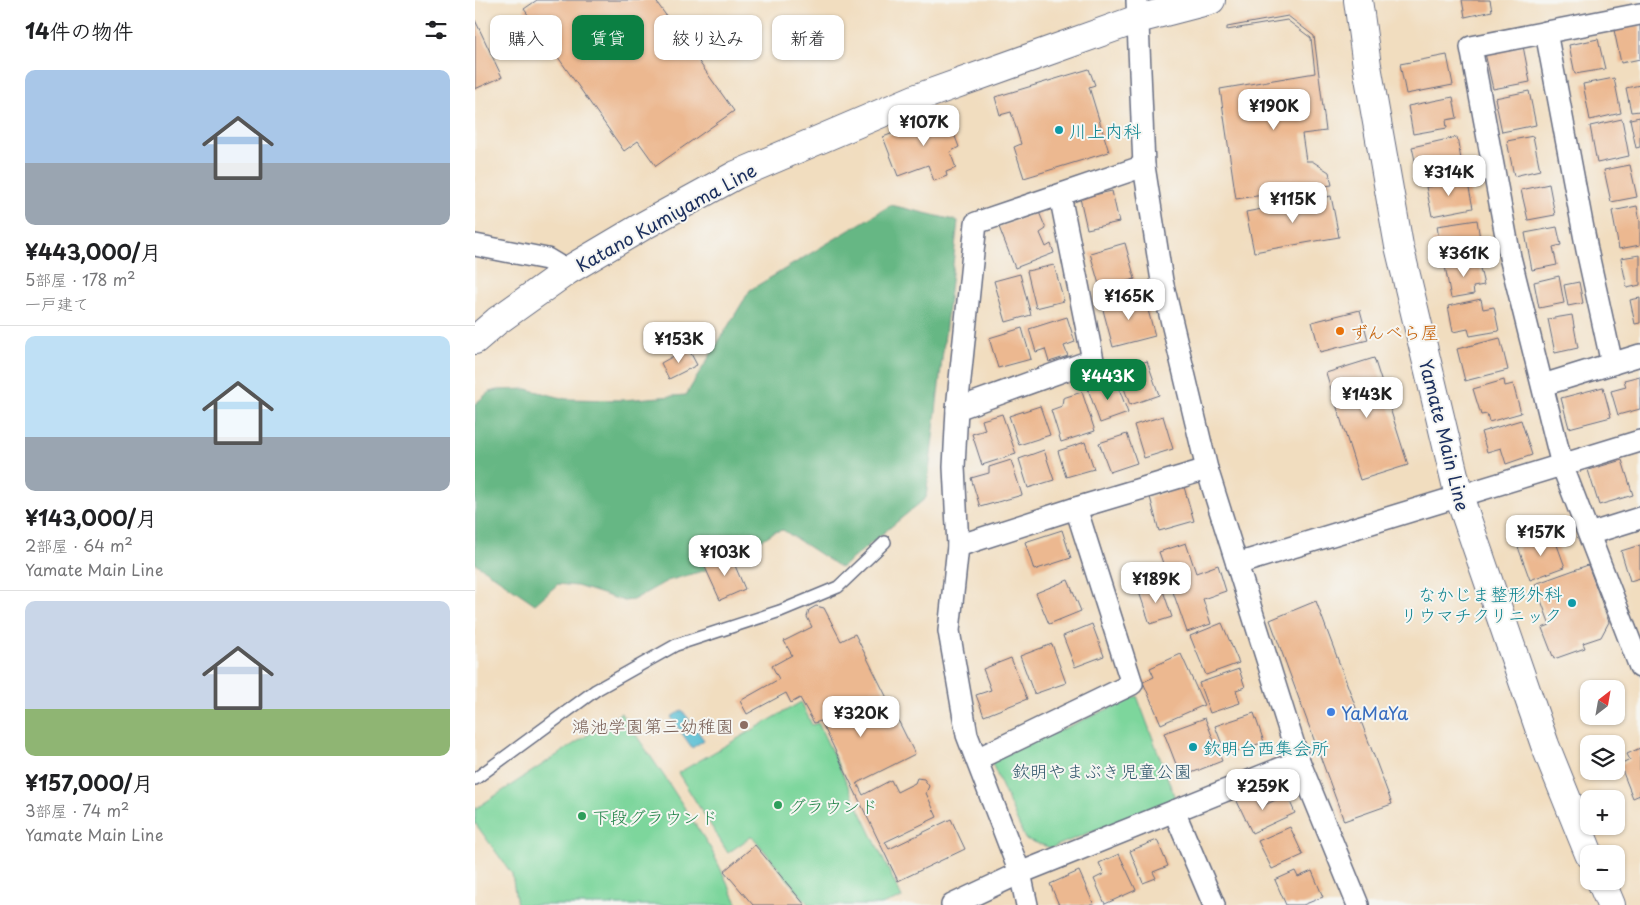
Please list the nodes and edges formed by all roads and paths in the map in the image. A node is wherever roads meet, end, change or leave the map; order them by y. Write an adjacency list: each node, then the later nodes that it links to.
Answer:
1 (1211, 0): 3 (street, Katano Kumiyama Line)
2 (1358, 0): 18 (street, Yamate Main Line)
3 (1138, 10): 6 (street); 9 (street, Katano Kumiyama Line)
4 (1640, 14): 5 (street)
5 (1546, 32): 12 (street); 13 (street)
6 (1144, 166): 7 (street); 17 (street)
7 (1061, 195): 14 (street); 14 (street)
8 (475, 245): 9 (street)
9 (567, 271): 10 (street, Katano Kumiyama Line)
10 (475, 340)
11 (1640, 356): 12 (street)
12 (1612, 364): 13 (street)
13 (1543, 385): 16 (street)
14 (957, 409): 23 (street)
15 (1640, 441): 16 (street)
16 (1562, 465): 18 (street); 21 (street)
17 (1207, 469): 19 (street); 24 (street)
18 (1459, 496): 24 (street); 30 (street, Yamate Main Line)
19 (1075, 508): 23 (street); 26 (street)
20 (1640, 518): 21 (street)
21 (1589, 534): 25 (street)
22 (885, 542): 28 (lane)
23 (958, 546): 26 (street)
24 (1237, 564): 27 (street)
25 (1640, 667)
26 (977, 759): 31 (street)
27 (1299, 761): 29 (street); 36 (street)
28 (475, 779)
29 (1174, 811): 31 (street); 35 (street)
30 (1585, 845)
31 (1020, 873): 33 (street); 34 (street)
32 (1605, 890): 37 (street)
33 (952, 905)
34 (1027, 905)
35 (1214, 905)
36 (1358, 905)
37 (1611, 905)

